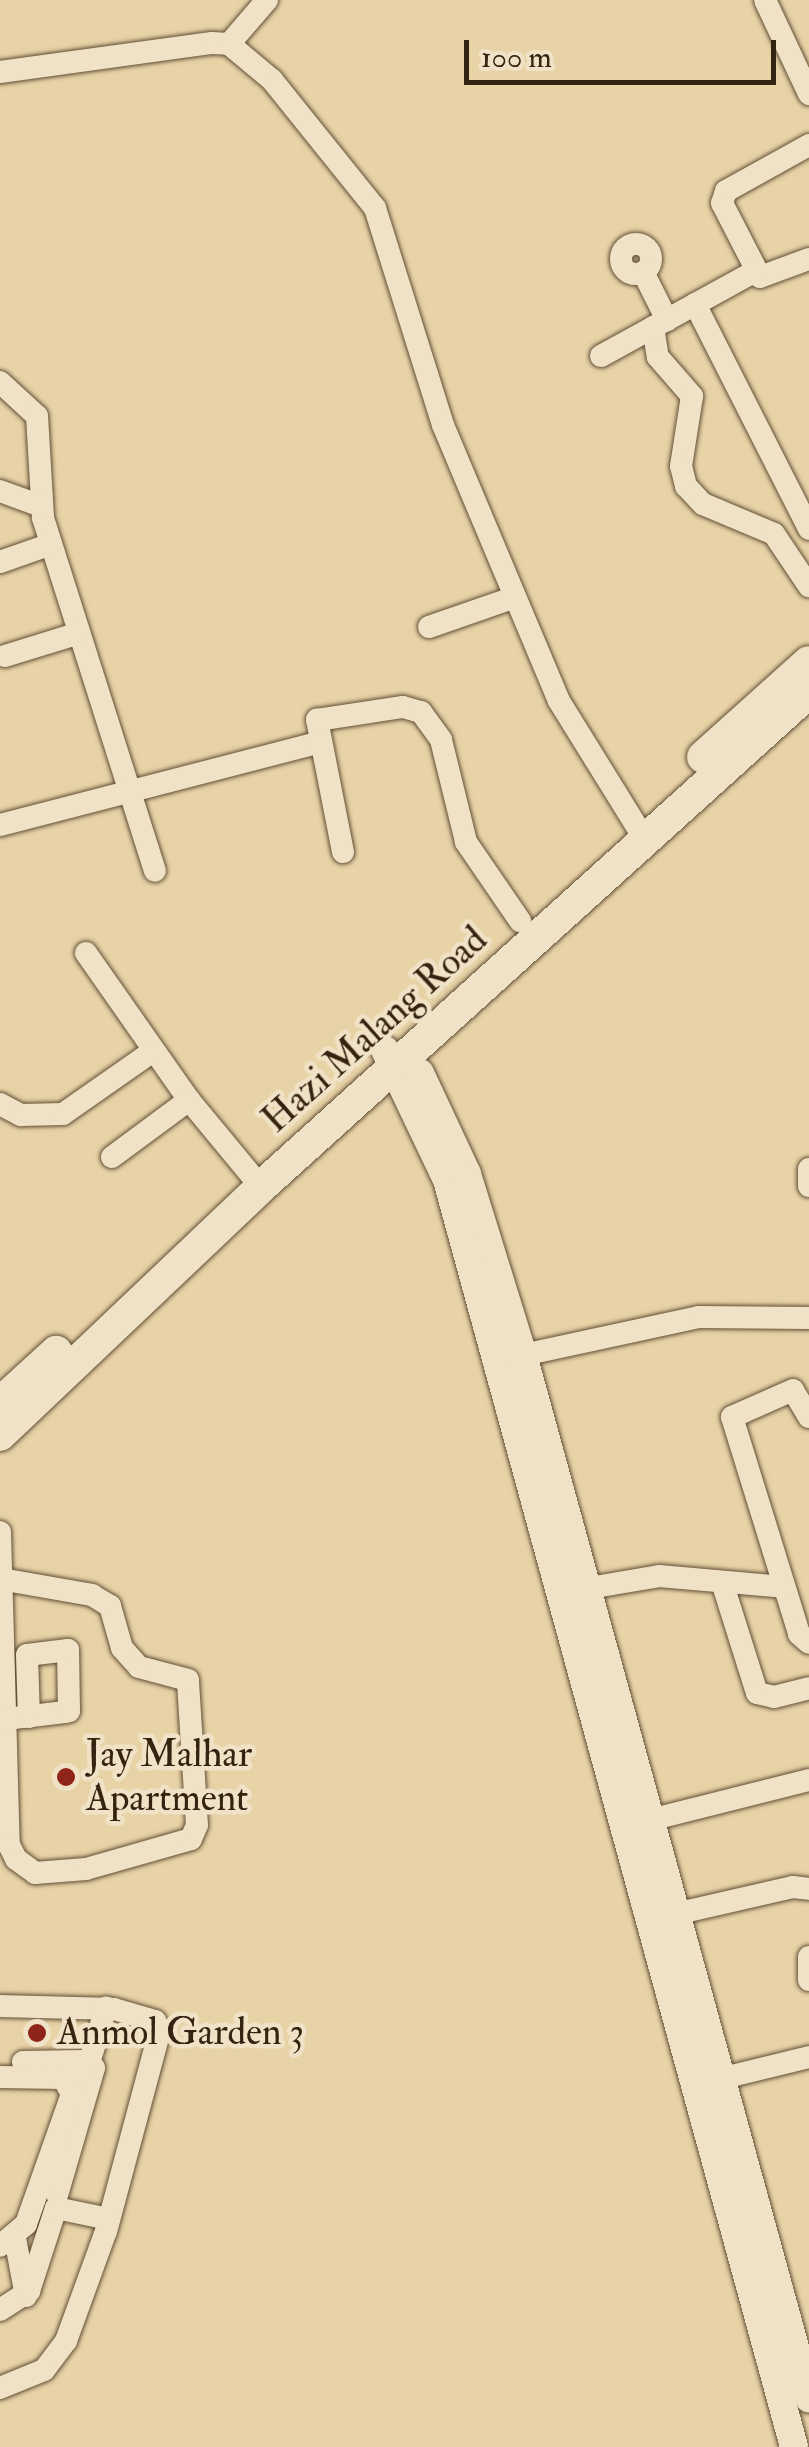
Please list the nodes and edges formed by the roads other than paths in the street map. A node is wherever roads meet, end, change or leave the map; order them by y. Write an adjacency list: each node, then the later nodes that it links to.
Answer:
1 (267, 0): 3 (street)
2 (765, 0): 5 (street)
3 (230, 44): 4 (street); 20 (street)
4 (0, 72)
5 (809, 94)
6 (809, 145): 9 (street)
7 (809, 259): 9 (street)
8 (644, 272): 11 (street)
9 (754, 272): 10 (street)
10 (695, 304): 11 (street); 16 (street)
11 (660, 324): 12 (street); 19 (street)
12 (601, 356)
13 (0, 382): 15 (street)
14 (0, 491): 15 (street)
15 (40, 506): 17 (street)
16 (809, 529)
17 (50, 544): 18 (street); 22 (street)
18 (0, 562)
19 (809, 586)
20 (515, 598): 21 (street); 29 (street)
21 (429, 628)
22 (76, 634): 23 (street); 27 (street)
23 (4, 656)
24 (809, 662): 29 (main road, Hazi Malang Road)
25 (809, 692): 29 (main road, Hazi Malang Road)
26 (318, 743): 27 (street); 30 (street); 32 (street)
27 (132, 786): 28 (street); 31 (street)
28 (0, 825)
29 (638, 830): 32 (main road, Hazi Malang Road); 35 (main road, Hazi Malang Road)
30 (343, 852)
31 (155, 870)
32 (520, 921): 35 (main road, Hazi Malang Road)
33 (86, 953): 34 (street)
34 (153, 1050): 36 (street); 37 (street)
35 (398, 1052): 40 (main road, Hazi Malang Road); 43 (street); 57 (street)
36 (189, 1100): 38 (street); 40 (street)
37 (0, 1104)
38 (112, 1157)
39 (809, 1169): 41 (street)
40 (256, 1180): 44 (main road, Hazi Malang Road); 46 (main road, Hazi Malang Road)
41 (809, 1186)
42 (809, 1318): 43 (street)
43 (523, 1354): 51 (street)
44 (0, 1403)
45 (809, 1418): 50 (street)
46 (0, 1435)
47 (0, 1532): 48 (street)
48 (6, 1580): 54 (street); 54 (street)
49 (722, 1582): 50 (street); 51 (street); 53 (street)
50 (784, 1587): 52 (street)
51 (589, 1588): 56 (street)
52 (809, 1643)
53 (809, 1688)
54 (11, 1707)
55 (809, 1780): 56 (street)
56 (652, 1819): 57 (street); 59 (street)
57 (623, 1826): 77 (street)
58 (809, 1889): 59 (street)
59 (675, 1914): 67 (street)
60 (809, 1957): 61 (street)
61 (809, 1980)
62 (0, 2006): 63 (street)
63 (106, 2008): 65 (street); 71 (street)
64 (809, 2056): 67 (street)
65 (89, 2063): 68 (street); 68 (street)
66 (4, 2070): 68 (street)
67 (720, 2080): 76 (street)
68 (65, 2083): 69 (street)
69 (56, 2163): 70 (street); 72 (street)
70 (57, 2195)
71 (110, 2219): 73 (street); 75 (street)
72 (7, 2242): 73 (street)
73 (26, 2296): 74 (street)
74 (0, 2310)
75 (0, 2388)
76 (808, 2389)
77 (794, 2447)

